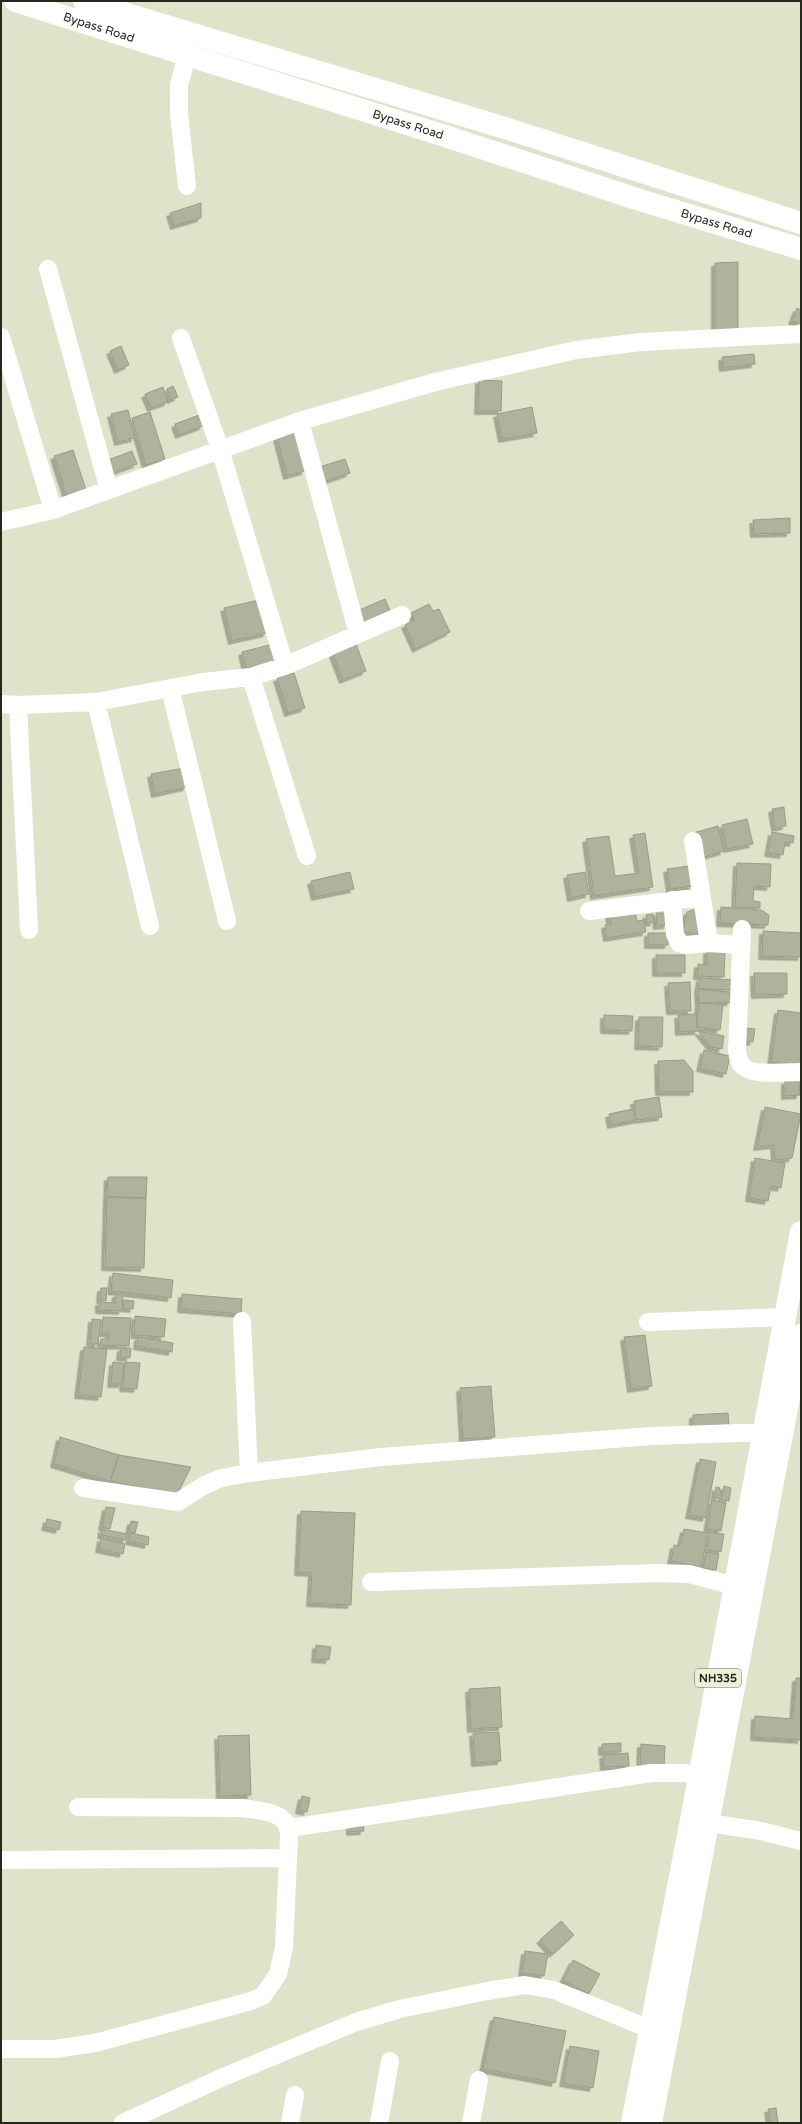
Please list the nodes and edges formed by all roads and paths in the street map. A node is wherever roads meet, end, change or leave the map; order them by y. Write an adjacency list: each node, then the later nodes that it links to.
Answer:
1 (14, 1): 3 (main road, Bypass Road)
2 (84, 1): 5 (main road, Bypass Road)
3 (187, 56): 4 (street); 6 (main road, Bypass Road)
4 (187, 186)
5 (801, 223)
6 (801, 249)
7 (48, 269): 13 (street)
8 (801, 334): 11 (street)
9 (1, 337): 14 (street)
10 (181, 338): 12 (street)
11 (300, 421): 12 (street); 17 (street)
12 (220, 449): 13 (street); 18 (street)
13 (109, 490): 14 (street)
14 (53, 510): 15 (street)
15 (1, 522)
16 (402, 615): 17 (street)
17 (358, 634): 18 (street)
18 (285, 666): 19 (street)
19 (251, 677): 20 (street); 24 (street)
20 (170, 688): 21 (street); 28 (street)
21 (96, 702): 22 (street); 29 (street)
22 (9, 705): 30 (street)
23 (693, 841): 25 (street)
24 (307, 856)
25 (702, 897): 26 (street); 31 (street)
26 (672, 900): 27 (street); 31 (street)
27 (589, 911)
28 (227, 921)
29 (150, 926)
30 (29, 930)
31 (709, 943): 32 (street)
32 (801, 1072)
33 (801, 1232): 34 (main road, NH335)
34 (786, 1317): 36 (street); 38 (main road, NH335)
35 (242, 1321): 39 (street)
36 (648, 1322)
37 (801, 1335): 45 (main road, NH335)
38 (765, 1433): 39 (street); 42 (main road, NH335)
39 (249, 1473): 40 (street)
40 (83, 1488)
41 (371, 1582): 42 (street)
42 (735, 1586): 43 (main road, NH335)
43 (699, 1776): 46 (street); 50 (main road, NH335)
44 (78, 1806): 46 (street)
45 (709, 1823): 47 (street); 60 (main road, NH335)
46 (290, 1828): 48 (street)
47 (801, 1841)
48 (288, 1858): 49 (street); 51 (street)
49 (1, 1860)
50 (650, 2029): 55 (street); 59 (main road, NH335)
51 (1, 2049)
52 (390, 2061): 57 (street)
53 (479, 2080): 58 (street)
54 (295, 2095): 56 (street)
55 (123, 2123)
56 (290, 2123)
57 (380, 2123)
58 (471, 2123)
59 (632, 2123)
60 (651, 2123)

